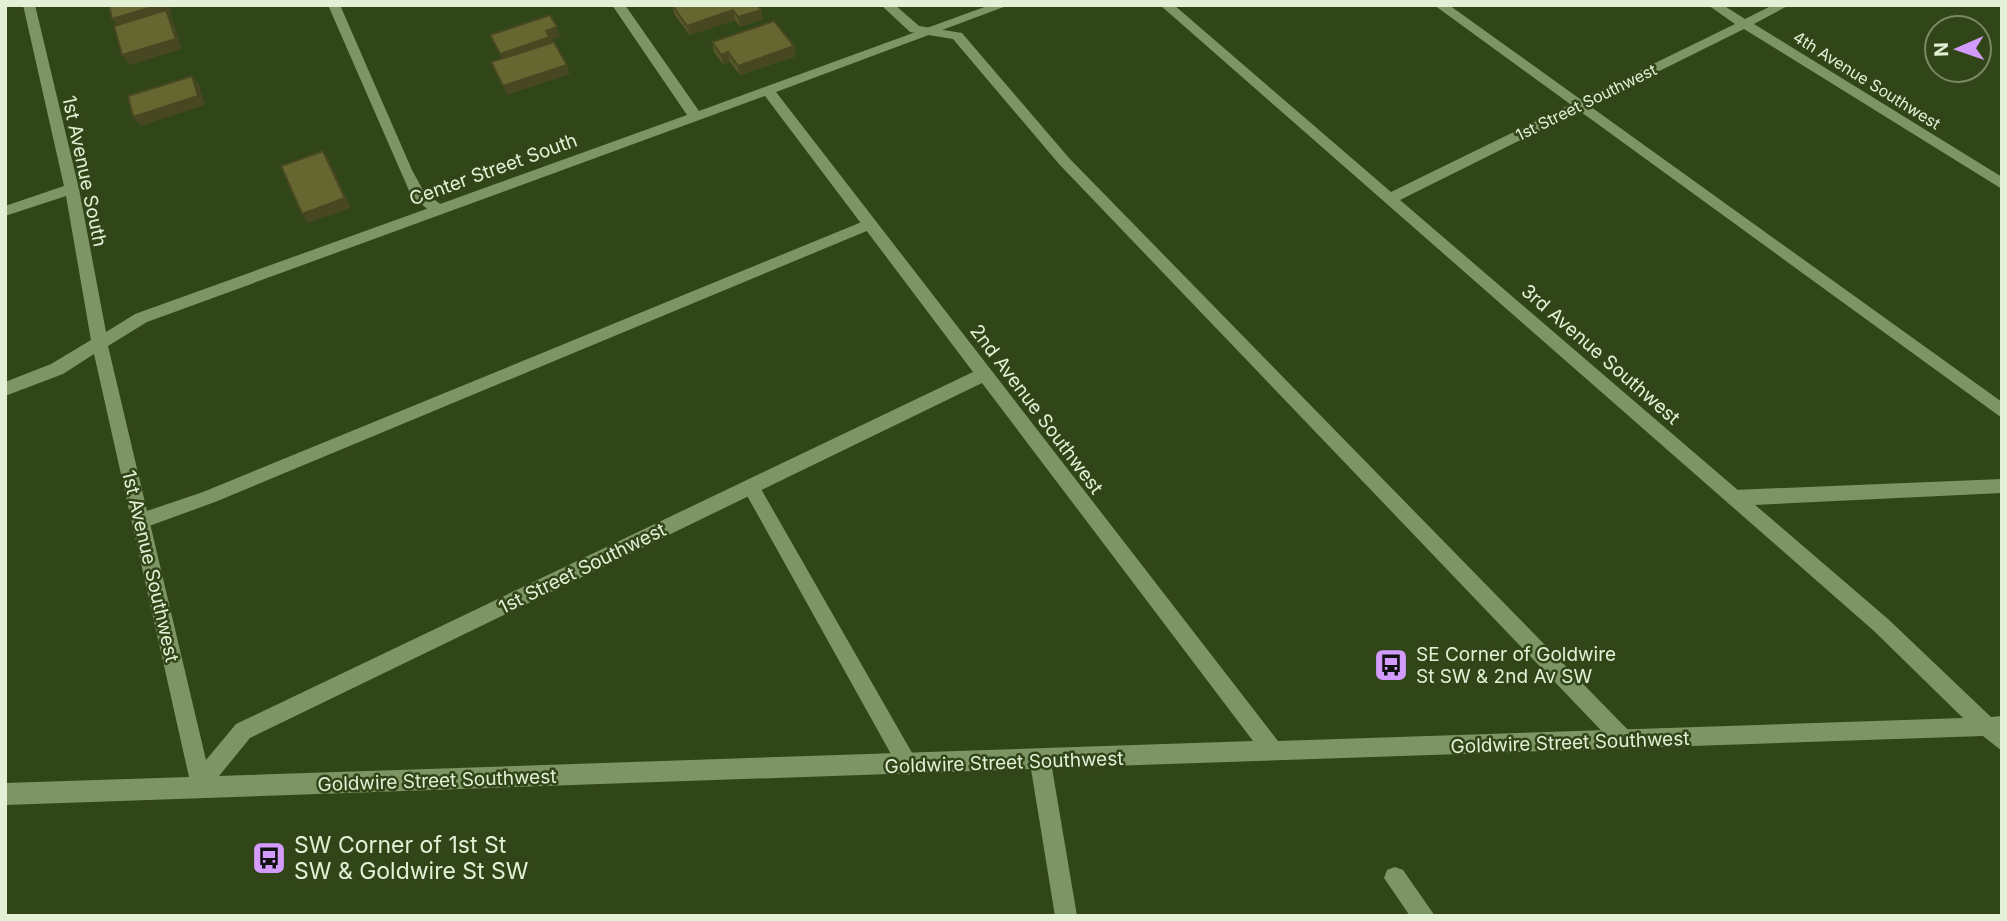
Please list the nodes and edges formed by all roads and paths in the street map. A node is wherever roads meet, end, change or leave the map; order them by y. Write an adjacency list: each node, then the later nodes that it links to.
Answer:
1 (29, 5): 16 (street, 1st Avenue South)
2 (334, 5): 18 (street)
3 (618, 5): 14 (street)
4 (887, 5): 11 (street)
5 (1003, 5): 11 (street, Center Street South)
6 (1166, 5): 17 (street, 3rd Avenue Southwest)
7 (1440, 5): 13 (street)
8 (1714, 5): 10 (street, 4th Avenue Southwest)
9 (1783, 5): 10 (street, 1st Street Southwest)
10 (1745, 24): 13 (street, 1st Street Southwest); 15 (street, 4th Avenue Southwest)
11 (935, 30): 12 (street, Center Street South); 30 (street)
12 (768, 91): 14 (street, Center Street South); 20 (street, 2nd Avenue Southwest)
13 (1579, 106): 17 (street, 1st Street Southwest); 24 (street)
14 (696, 117): 18 (street, Center Street South)
15 (2002, 184)
16 (72, 189): 19 (street); 21 (street, 1st Avenue South)
17 (1390, 199): 27 (street, 3rd Avenue Southwest)
18 (438, 210): 21 (street, Center Street South)
19 (5, 211)
20 (869, 224): 22 (street, 2nd Avenue Southwest); 28 (street)
21 (100, 345): 23 (street, Center Street South); 28 (street, 1st Avenue Southwest)
22 (984, 374): 26 (street, 1st Street Southwest); 31 (street, 2nd Avenue Southwest)
23 (5, 389)
24 (2002, 411)
25 (2002, 486): 27 (street)
26 (751, 487): 33 (street); 34 (street, 1st Street Southwest)
27 (1734, 498): 29 (street, 3rd Avenue Southwest)
28 (141, 521): 34 (street, 1st Avenue Southwest)
29 (1997, 731): 30 (street, Goldwire Street Southwest)
30 (1624, 740): 31 (street, Goldwire Street Southwest)
31 (1274, 752): 32 (street, Goldwire Street Southwest)
32 (1040, 760): 33 (street, Goldwire Street Southwest); 37 (street)
33 (908, 765): 34 (street, Goldwire Street Southwest)
34 (202, 788): 35 (street, Goldwire Street Southwest)
35 (5, 794)
36 (1395, 878): 38 (street)
37 (1066, 916)
38 (1424, 916)

